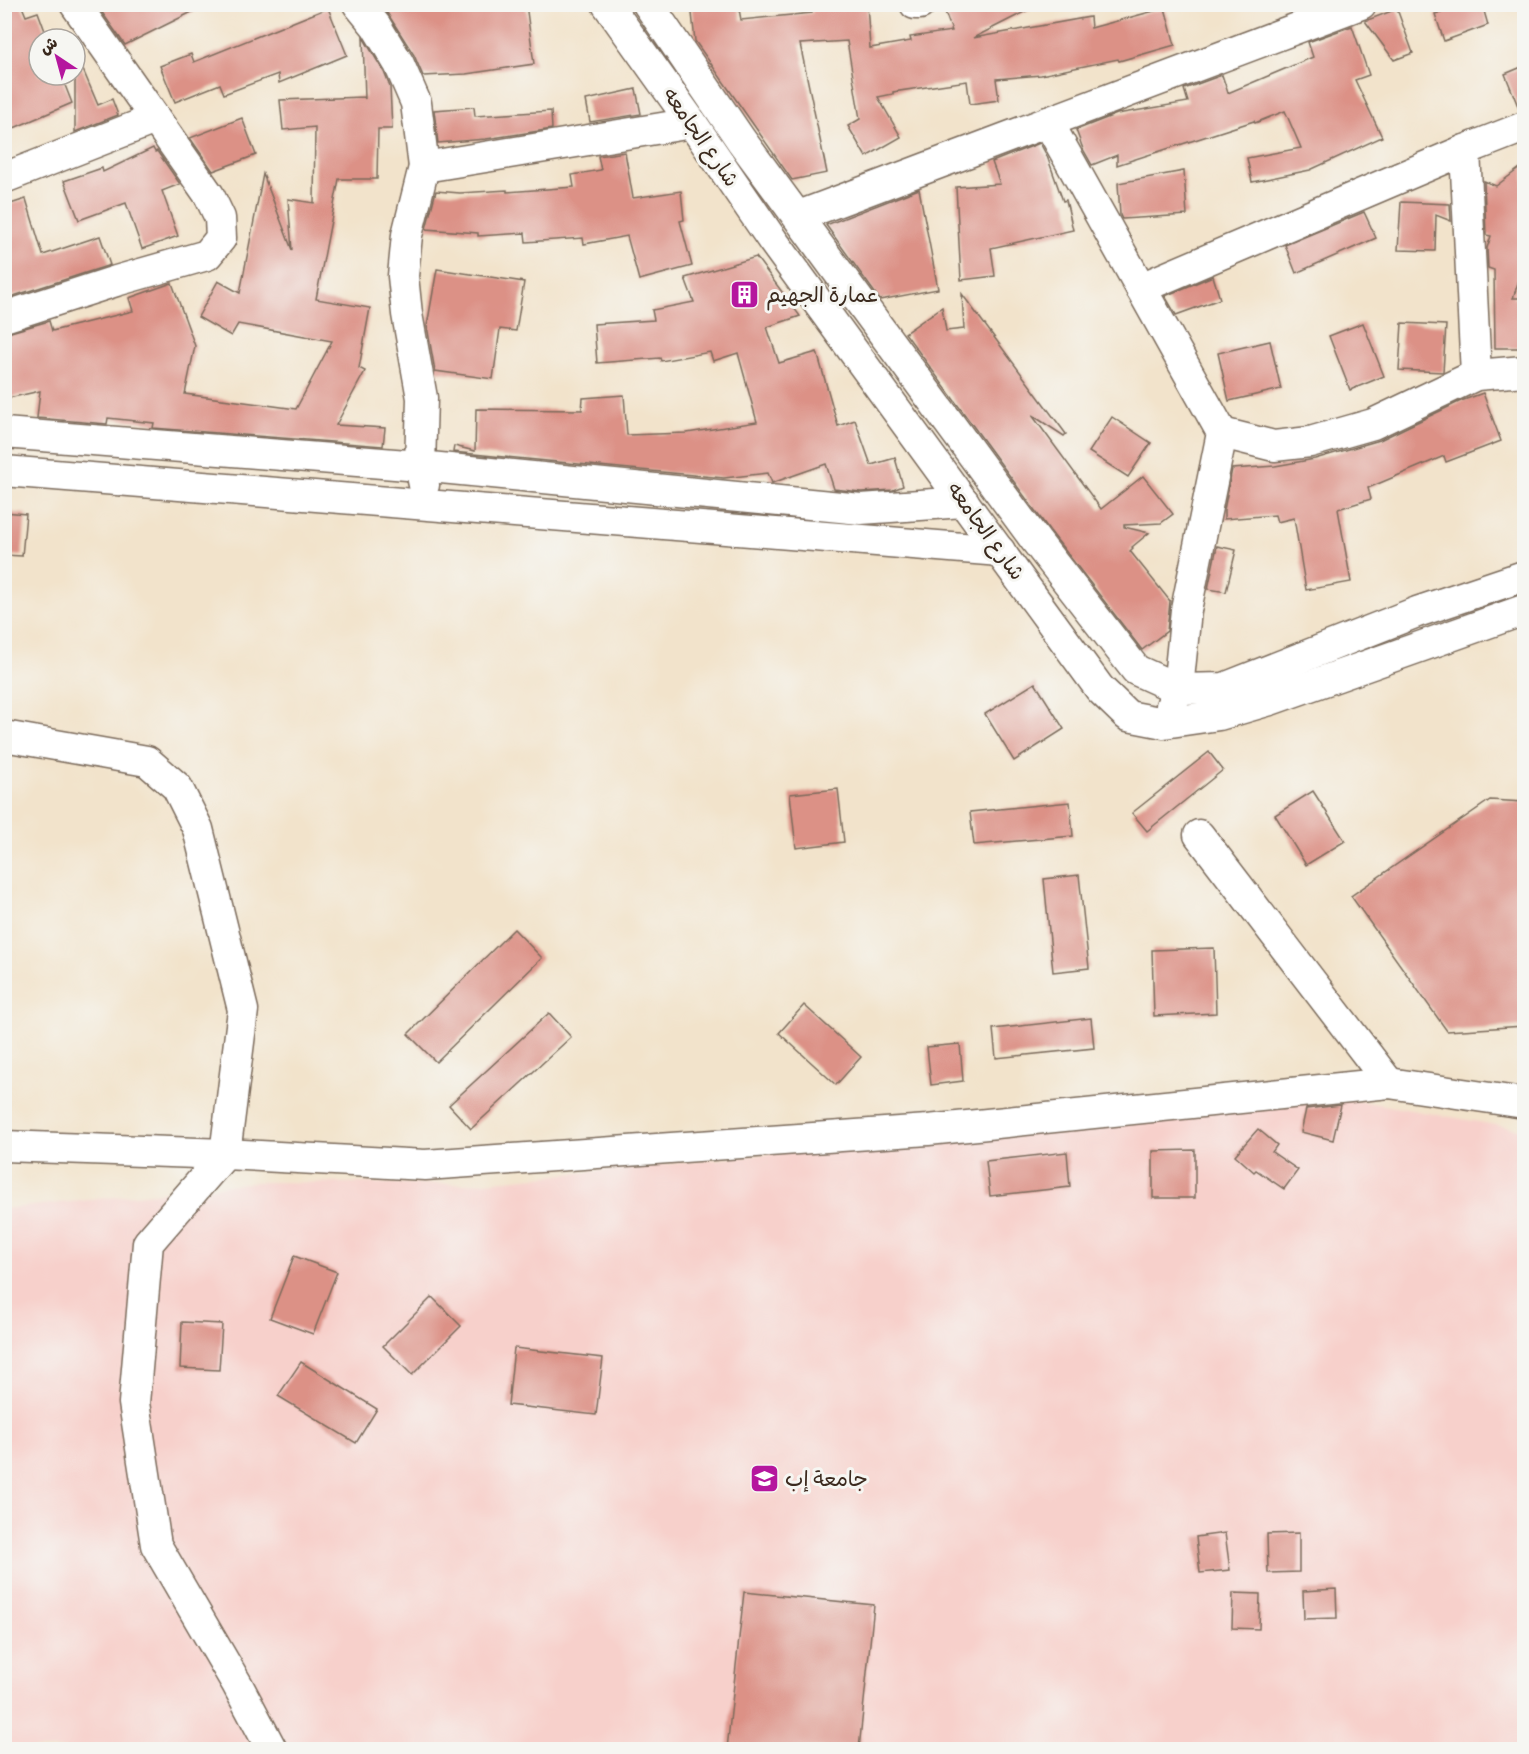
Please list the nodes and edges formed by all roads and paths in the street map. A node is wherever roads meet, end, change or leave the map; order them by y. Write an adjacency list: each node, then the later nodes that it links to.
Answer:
1 (358, 4): 13 (street)
2 (607, 4): 10 (street, شارع الجامعه)
3 (648, 4): 15 (street, شارع الجامعه)
4 (915, 4): 5 (street)
5 (920, 4)
6 (1361, 4): 9 (street)
7 (79, 6): 8 (street)
8 (155, 119): 14 (street); 17 (street)
9 (1048, 122): 15 (street); 16 (street)
10 (692, 123): 13 (street); 24 (street, شارع الجامعه)
11 (1524, 127): 12 (street)
12 (1465, 150): 16 (street); 19 (street)
13 (424, 167): 22 (street)
14 (4, 178)
15 (799, 216): 29 (street, شارع الجامعه)
16 (1141, 288): 21 (street)
17 (4, 316)
18 (1524, 371): 19 (street)
19 (1476, 375): 21 (street)
20 (4, 433): 22 (street)
21 (1222, 433): 29 (street)
22 (420, 466): 24 (street); 25 (street)
23 (4, 471): 25 (street)
24 (964, 502): 26 (street, شارع الجامعه)
25 (427, 506): 26 (street)
26 (1000, 551): 30 (street, شارع الجامعه)
27 (1524, 576): 29 (street, شارع الجامعه)
28 (1524, 610): 30 (street, شارع الجامعه)
29 (1178, 689): 30 (street)
30 (1164, 723)
31 (4, 736): 36 (street)
32 (1199, 835): 33 (street)
33 (1389, 1083): 34 (street); 36 (street)
34 (1524, 1103)
35 (4, 1146): 36 (street)
36 (225, 1154): 37 (street)
37 (272, 1749)

